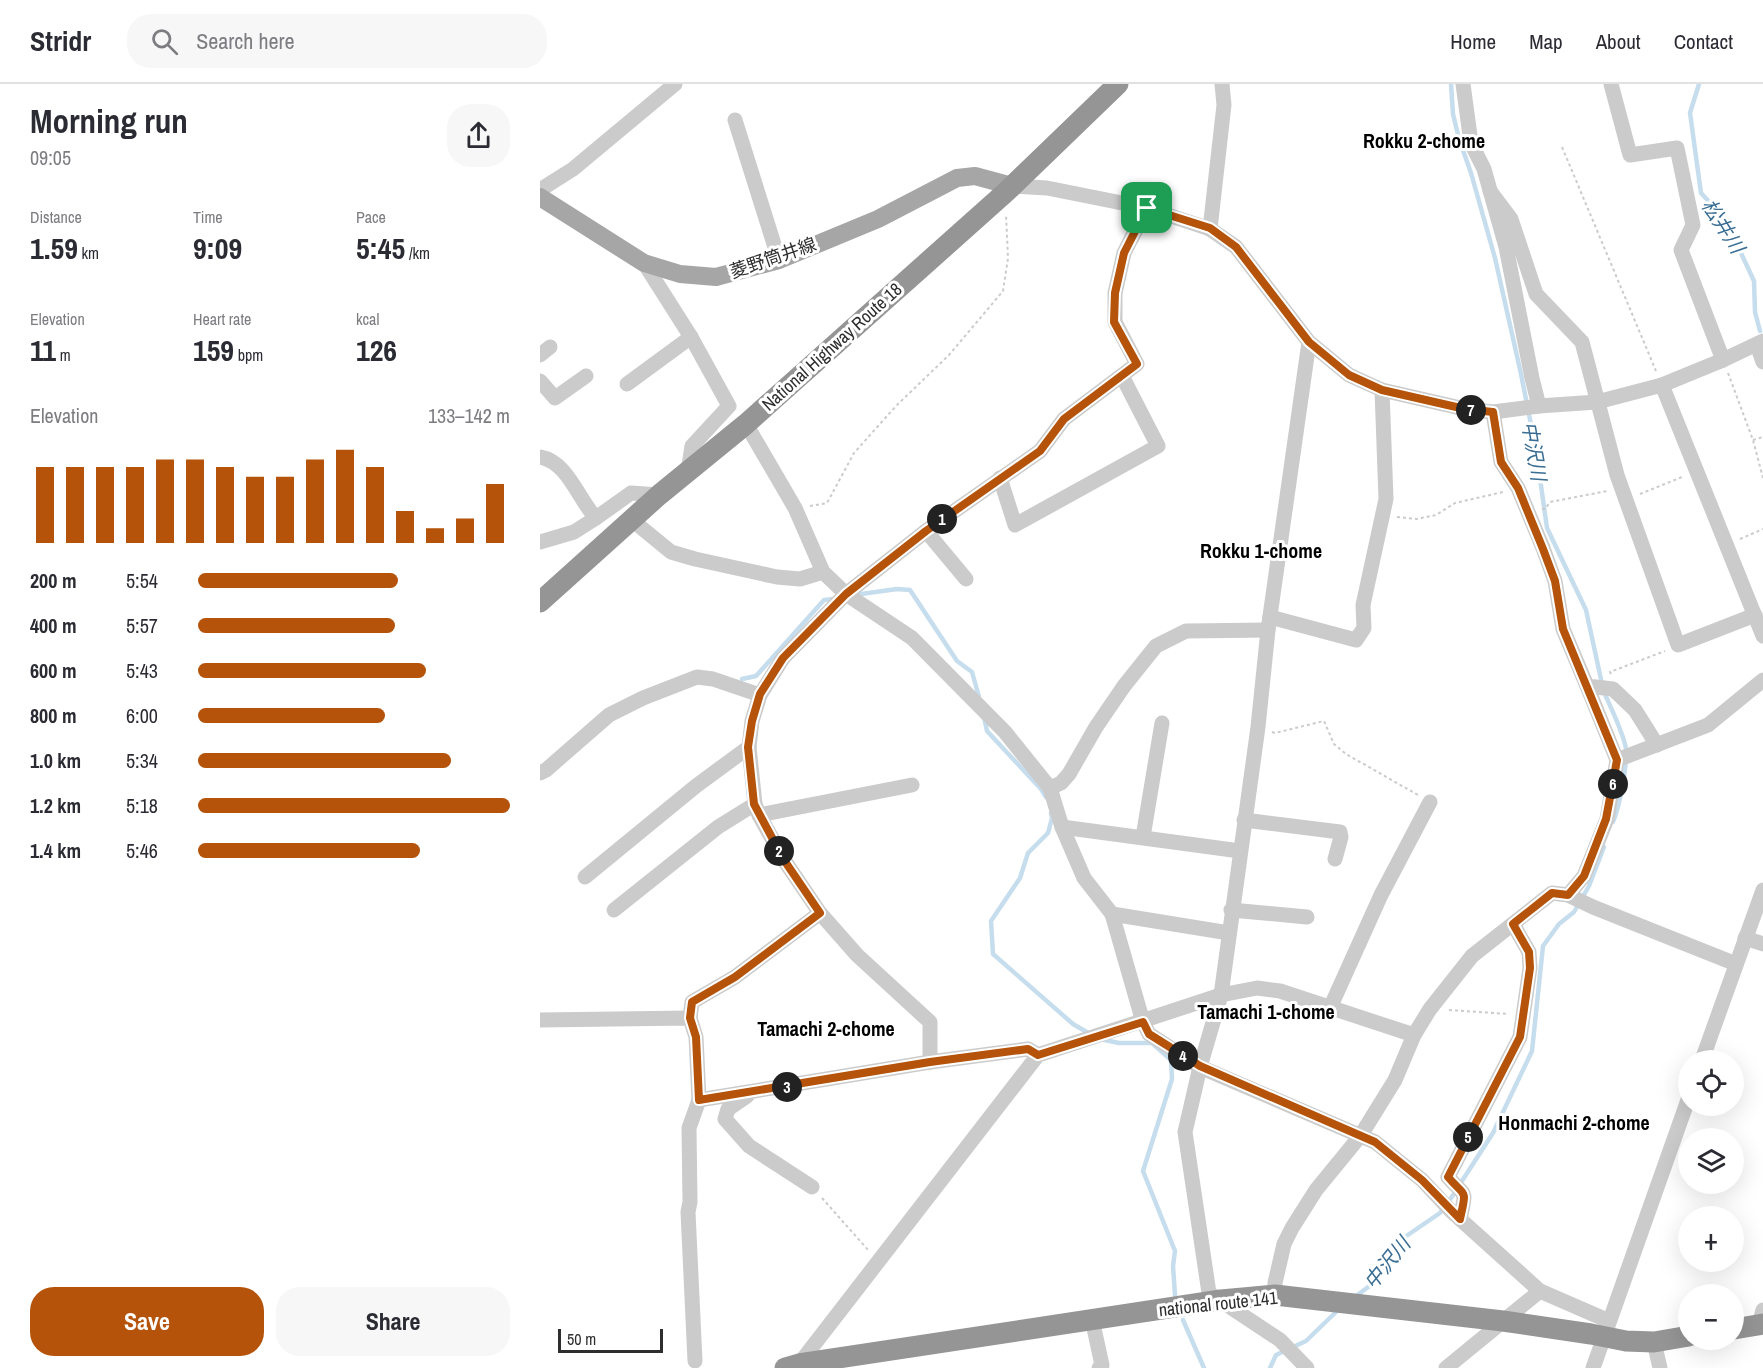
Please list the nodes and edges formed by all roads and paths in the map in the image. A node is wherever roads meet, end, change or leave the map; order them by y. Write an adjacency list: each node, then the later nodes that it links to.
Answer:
1 (675, 84): 9 (street)
2 (1118, 84): 8 (highway, National Highway Route 18)
3 (1222, 84): 13 (street)
4 (1463, 84): 10 (street)
5 (1611, 84): 19 (street)
6 (735, 120): 14 (street)
7 (1562, 147): 25 (path)
8 (1009, 189): 12 (street); 14 (main road, 菱野筒井線); 30 (highway, National Highway Route 18); 41 (path)
9 (540, 190)
10 (1490, 191): 27 (street); 28 (street)
11 (540, 196): 15 (main road, 菱野筒井線)
12 (1147, 208): 13 (street); 22 (street)
13 (1210, 228): 17 (street)
14 (779, 260): 15 (main road, 菱野筒井線)
15 (644, 262): 16 (street)
16 (691, 337): 24 (street); 35 (street)
17 (1309, 342): 26 (street); 55 (street)
18 (1761, 343): 19 (street); 20 (street)
19 (1723, 360): 25 (street); 32 (path)
20 (1763, 362)
21 (586, 376): 23 (street)
22 (1122, 376): 36 (street); 36 (street)
23 (540, 381)
24 (627, 384)
25 (1662, 385): 27 (street); 34 (street)
26 (1382, 390): 29 (street); 43 (street)
27 (1597, 402): 28 (street); 39 (street)
28 (1538, 406): 29 (street)
29 (1493, 412): 38 (street)
30 (747, 424): 35 (highway, National Highway Route 18); 41 (street)
31 (1763, 437): 32 (path)
32 (1754, 440): 37 (path)
33 (540, 457): 44 (street)
34 (1697, 471): 39 (path); 49 (street)
35 (688, 472): 40 (highway, National Highway Route 18)
36 (1000, 478): 47 (street)
37 (1763, 478)
38 (1518, 488): 42 (street); 43 (path)
39 (1624, 494): 42 (path); 57 (street)
40 (659, 495): 44 (street); 45 (highway, National Highway Route 18)
41 (795, 508): 50 (street)
42 (1527, 511): 59 (street)
43 (1382, 516): 55 (street)
44 (596, 518): 48 (street)
45 (632, 520): 50 (street); 53 (highway, National Highway Route 18)
46 (1763, 529): 49 (path)
47 (926, 531): 51 (street); 52 (street)
48 (540, 542)
49 (1726, 544): 54 (street)
50 (823, 572): 52 (street)
51 (966, 579)
52 (846, 594): 61 (street); 69 (street)
53 (540, 602)
54 (1755, 615): 56 (street); 57 (street)
55 (1269, 623): 63 (street); 69 (street)
56 (1763, 636)
57 (1678, 645): 60 (path)
58 (1763, 680): 64 (street)
59 (1591, 687): 60 (street); 66 (street)
60 (1613, 688): 64 (street)
61 (760, 694): 65 (street); 67 (street)
62 (1162, 723): 74 (street)
63 (1258, 727): 70 (path); 72 (street)
64 (1658, 745): 66 (street)
65 (748, 747): 71 (street); 77 (street)
66 (1617, 760): 79 (street)
67 (540, 773)
68 (912, 785): 71 (street)
69 (1050, 788): 73 (street)
70 (1430, 802): 91 (street)
71 (757, 810): 80 (street); 82 (street)
72 (1244, 820): 75 (street); 76 (street)
73 (1062, 827): 74 (street); 83 (street)
74 (1143, 837): 75 (street)
75 (1240, 851): 81 (street)
76 (1335, 860)
77 (585, 877)
78 (1763, 890): 87 (street)
79 (1571, 897): 85 (street); 89 (street)
80 (614, 910)
81 (1232, 910): 84 (street); 86 (street)
82 (820, 913): 94 (street); 100 (street)
83 (1112, 914): 86 (street); 96 (street)
84 (1307, 917)
85 (1513, 924): 92 (street); 93 (street)
86 (1229, 933): 90 (street)
87 (1745, 938): 88 (street); 89 (street)
88 (1763, 944)
89 (1736, 964): 98 (street)
90 (1221, 996): 91 (street); 96 (street); 101 (street)
91 (1330, 1008): 97 (street)
92 (1430, 1010): 93 (path); 97 (street)
93 (1523, 1015): 107 (street)
94 (690, 1018): 95 (street); 103 (street)
95 (540, 1020)
96 (1143, 1022): 99 (street); 101 (street)
97 (1414, 1035): 105 (street)
98 (1706, 1050)
99 (1038, 1055): 100 (street); 108 (street)
100 (930, 1062): 102 (street)
101 (1200, 1066): 105 (street); 111 (street)
102 (752, 1093): 103 (street); 106 (street)
103 (699, 1100): 119 (street)
104 (1682, 1116): 116 (street)
105 (1361, 1135): 107 (street); 110 (street)
106 (812, 1187): 108 (path)
107 (1456, 1215): 109 (street)
108 (879, 1261): 120 (street)
109 (1540, 1291): 114 (street); 116 (street)
110 (1275, 1295): 111 (highway, national route 141); 114 (highway, national route 141)
111 (1221, 1300): 112 (highway, national route 141); 122 (street)
112 (1092, 1319): 120 (highway, national route 141); 121 (street)
113 (1762, 1320): 115 (highway)
114 (1503, 1321): 116 (highway, national route 141); 123 (street)
115 (1744, 1326)
116 (1607, 1329): 118 (highway, national route 141); 124 (street)
117 (1678, 1338): 118 (highway, national route 141)
118 (1654, 1342): 125 (street)
119 (695, 1361)
120 (792, 1366)
121 (1099, 1368)
122 (1307, 1368)
123 (1446, 1368)
124 (1593, 1368)
125 (1659, 1368)

